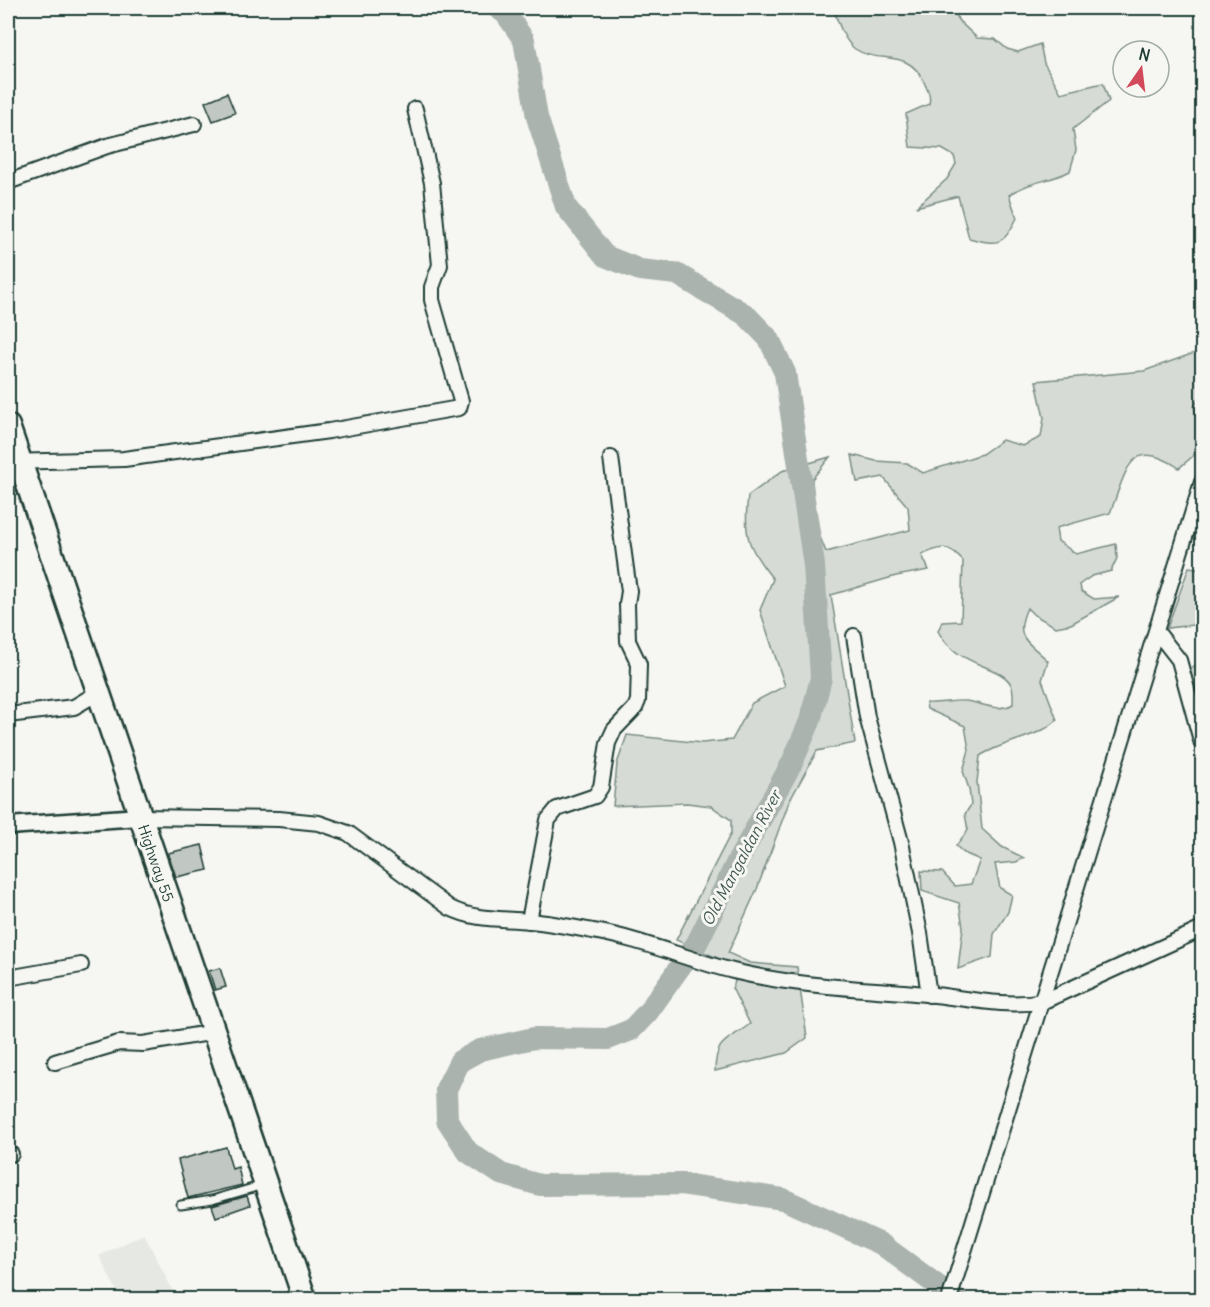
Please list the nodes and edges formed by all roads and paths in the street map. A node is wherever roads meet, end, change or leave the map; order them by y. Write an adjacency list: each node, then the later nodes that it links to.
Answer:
1 (415, 109): 6 (street)
2 (194, 124): 3 (street)
3 (8, 182)
4 (8, 426): 6 (highway, Highway 55)
5 (611, 458): 15 (street)
6 (14, 461): 10 (highway, Highway 55)
7 (1203, 483): 8 (street)
8 (1156, 632): 12 (street); 20 (street)
9 (855, 636): 19 (street)
10 (99, 692): 11 (street); 13 (highway, Highway 55)
11 (8, 715)
12 (1203, 744)
13 (140, 817): 14 (street); 15 (street); 21 (highway, Highway 55)
14 (8, 826)
15 (529, 921): 19 (street)
16 (1203, 929): 20 (street)
17 (81, 965): 18 (street)
18 (8, 978)
19 (928, 995): 20 (street)
20 (1044, 1001): 26 (street)
21 (214, 1032): 22 (street); 23 (highway, Highway 55)
22 (55, 1062)
23 (266, 1184): 24 (lane); 25 (highway, Highway 55)
24 (181, 1205)
25 (297, 1295)
26 (949, 1299)

